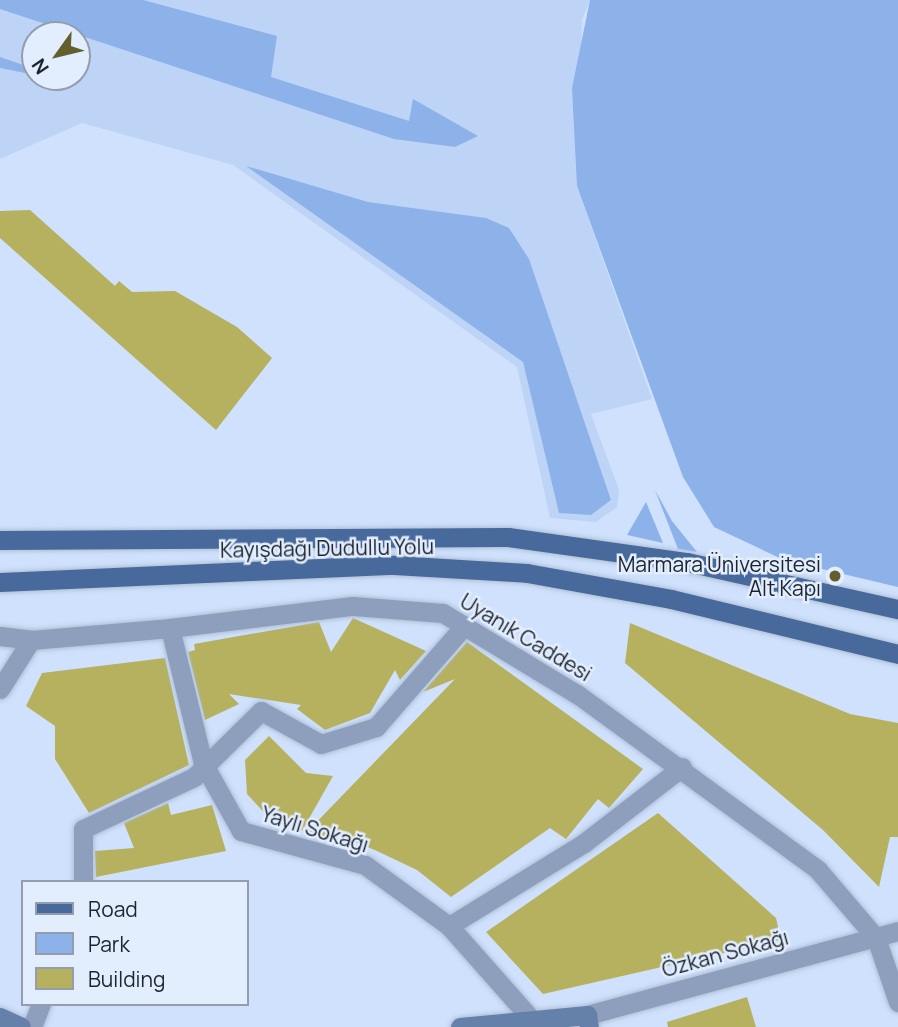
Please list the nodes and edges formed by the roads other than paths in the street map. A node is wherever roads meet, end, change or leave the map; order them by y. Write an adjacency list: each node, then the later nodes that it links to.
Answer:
1 (0, 540): 3 (main road, Kayışdağı Dudullu Yolu)
2 (0, 582): 8 (main road, Kayışdağı Dudullu Yolu)
3 (898, 609)
4 (464, 626): 5 (street, Uyanık Caddesi); 10 (street); 11 (street, Uyanık Caddesi)
5 (170, 628): 7 (street, Uyanık Caddesi); 10 (street, Yaylı Sokağı)
6 (0, 636): 7 (street, Uyanık Caddesi)
7 (31, 640): 9 (street)
8 (898, 654)
9 (0, 689)
10 (203, 763): 12 (street); 13 (street, Yaylı Sokağı)
11 (682, 767): 13 (street); 15 (street, Uyanık Caddesi)
12 (83, 880)
13 (449, 926): 19 (street, Yaylı Sokağı)
14 (898, 931): 15 (street, Özkan Sokağı)
15 (876, 938): 16 (street, Uyanık Caddesi); 20 (street, Özkan Sokağı)
16 (898, 1002)
17 (40, 1006): 22 (street)
18 (0, 1017): 21 (main road)
19 (533, 1021): 20 (main road); 23 (main road)
20 (588, 1021)
21 (22, 1027)
22 (32, 1027)
23 (460, 1027)

